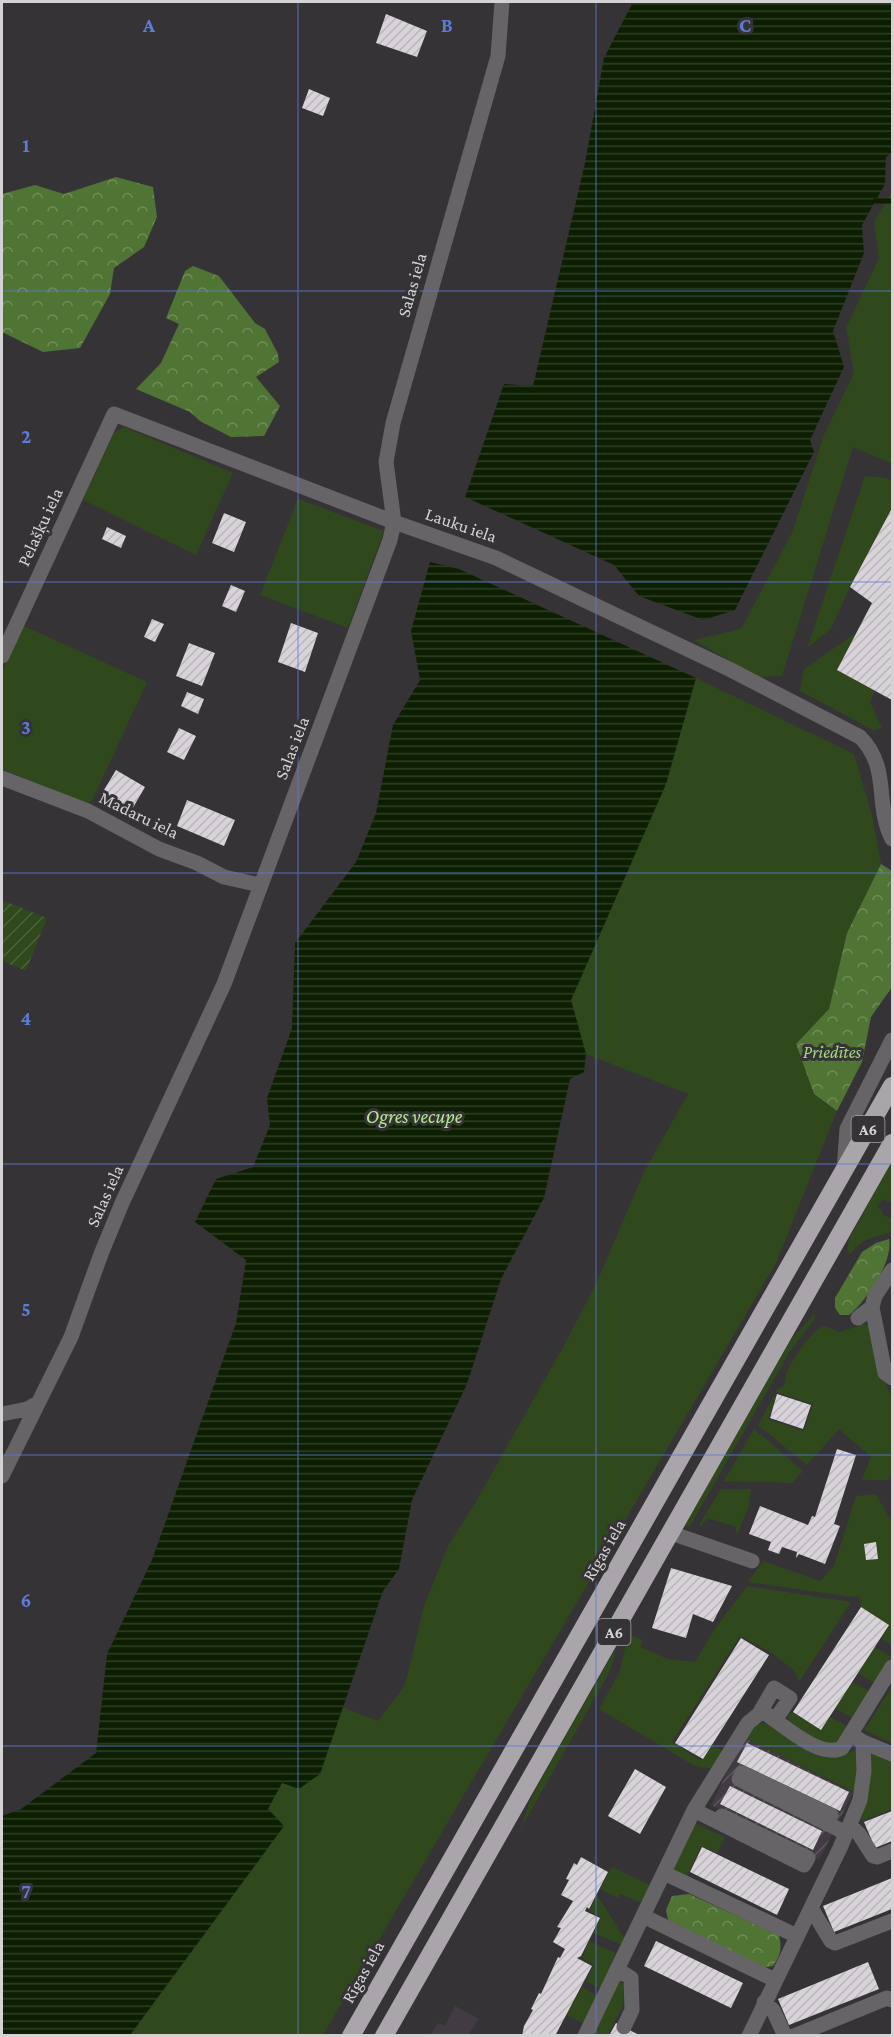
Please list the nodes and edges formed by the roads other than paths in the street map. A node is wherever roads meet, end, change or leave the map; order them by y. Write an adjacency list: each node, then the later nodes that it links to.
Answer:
1 (502, 2): 3 (street, Salas iela)
2 (114, 414): 3 (street, Lauku iela); 4 (street, Pelašķu iela)
3 (394, 522): 6 (street, Lauku iela); 7 (street, Salas iela)
4 (2, 656)
5 (2, 778): 7 (street, Madaru iela)
6 (892, 839)
7 (260, 885): 16 (street, Salas iela)
8 (892, 1040): 11 (street)
9 (892, 1086): 11 (highway, Rīgas iela / A6)
10 (892, 1143): 19 (highway, A6)
11 (844, 1172): 31 (highway, Rīgas iela / A6)
12 (892, 1270): 13 (street)
13 (872, 1307): 14 (street); 15 (street)
14 (858, 1318)
15 (892, 1378)
16 (38, 1403): 17 (street); 18 (street, Salas iela)
17 (2, 1414)
18 (2, 1472)
19 (671, 1533): 20 (street); 33 (highway, A6)
20 (752, 1561)
21 (892, 1666): 24 (street)
22 (759, 1714): 23 (street); 23 (street); 26 (street)
23 (775, 1720): 24 (street)
24 (857, 1738): 25 (street); 29 (street)
25 (892, 1754)
26 (694, 1810): 27 (street); 32 (street)
27 (718, 1822): 27 (street)
28 (826, 1823): 28 (street); 29 (street)
29 (848, 1829): 30 (street); 34 (street)
30 (892, 1851)
31 (450, 1860): 33 (highway); 43 (highway, Rīgas iela / A6)
32 (664, 1873): 35 (street); 37 (street)
33 (476, 1875): 44 (highway, A6)
34 (811, 1908): 36 (street); 37 (street)
35 (643, 1916): 38 (street); 39 (street)
36 (892, 1921)
37 (796, 1936): 39 (street)
38 (616, 1969): 42 (street); 45 (street)
39 (775, 1980): 41 (street)
40 (892, 2000): 48 (street)
41 (764, 2002): 46 (street); 47 (street)
42 (624, 2027)
43 (351, 2036)
44 (384, 2036)
45 (585, 2036)
46 (749, 2036)
47 (785, 2036)
48 (794, 2036)

